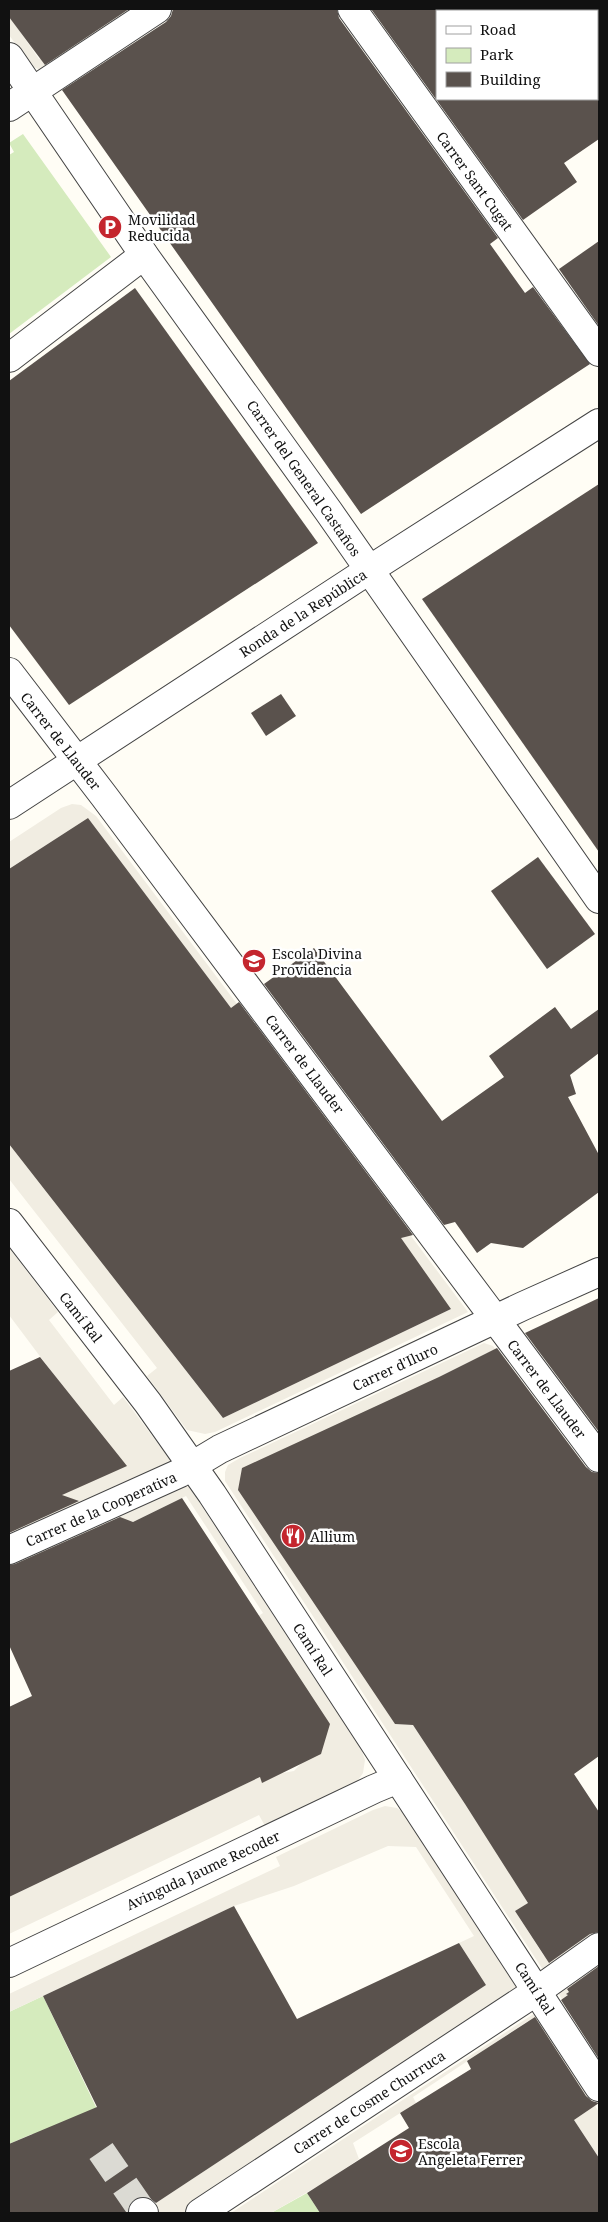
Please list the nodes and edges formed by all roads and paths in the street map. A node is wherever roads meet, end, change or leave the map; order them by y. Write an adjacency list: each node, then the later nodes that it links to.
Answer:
1 (158, 9): 4 (street)
2 (352, 9): 7 (street, Carrer Sant Cugat)
3 (9, 57): 4 (street, Carrer del General Castaños)
4 (32, 93): 5 (street); 6 (street, Carrer del General Castaños)
5 (9, 107)
6 (144, 256): 8 (street); 10 (street, Carrer del General Castaños)
7 (599, 352)
8 (9, 358)
9 (599, 423): 10 (street, Ronda de la República)
10 (369, 570): 12 (street, Ronda de la República); 14 (street, Carrer del General Castaños)
11 (9, 672): 12 (street, Carrer de Llauder)
12 (77, 761): 13 (street, Ronda de la República); 17 (street, Carrer de Llauder)
13 (9, 805)
14 (599, 899)
15 (9, 1223): 19 (street, Camí Ral)
16 (599, 1272): 17 (street, Carrer d'Iluro)
17 (495, 1320): 18 (street, Carrer de Llauder); 19 (street, Carrer d'Iluro)
18 (599, 1458)
19 (193, 1467): 20 (street, Carrer de la Cooperativa); 21 (street, Camí Ral)
20 (9, 1550)
21 (398, 1780): 23 (street, Avinguda Jaume Recoder); 24 (street, Camí Ral)
22 (599, 1947): 24 (street, Carrer de Cosme Churruca)
23 (9, 1963)
24 (537, 1991): 25 (street, Camí Ral); 26 (street, Carrer de Cosme Churruca)
25 (599, 2087)
26 (200, 2213)

